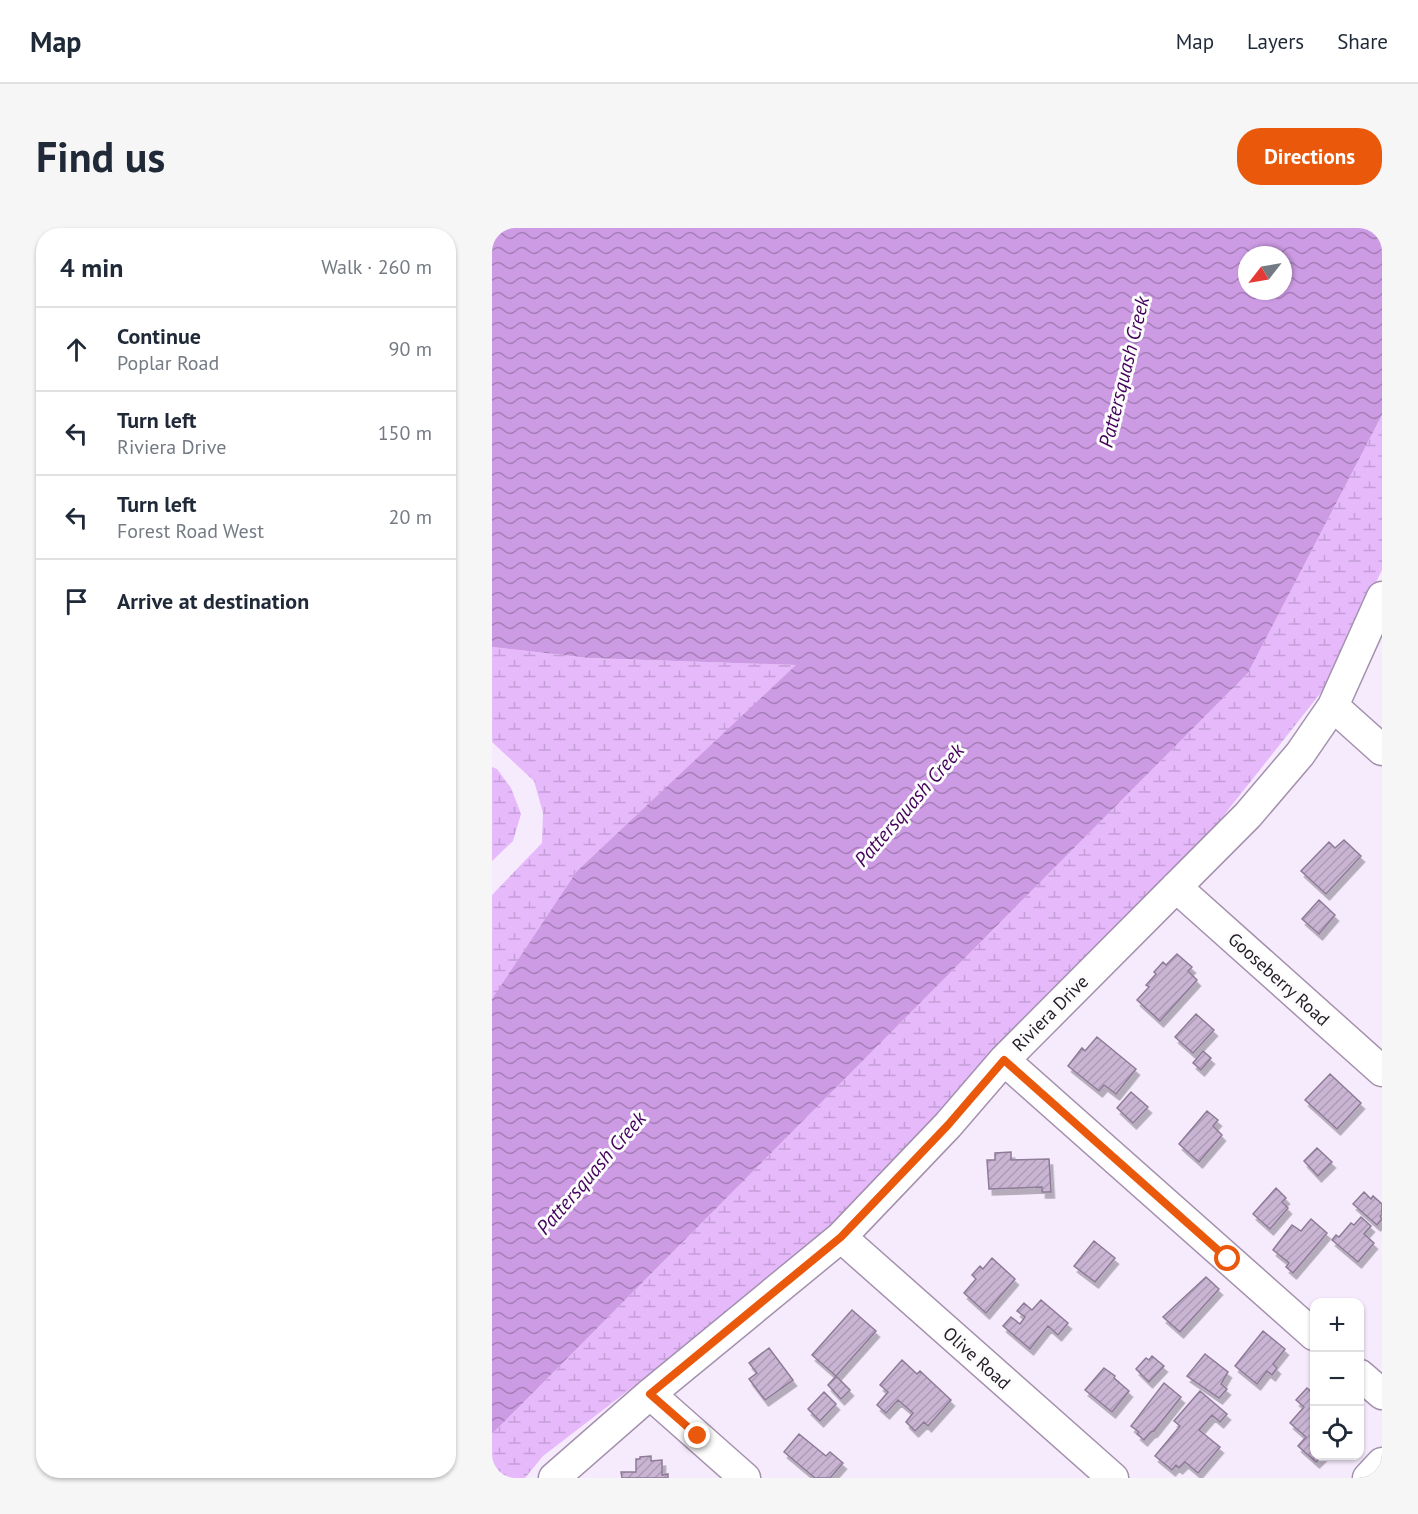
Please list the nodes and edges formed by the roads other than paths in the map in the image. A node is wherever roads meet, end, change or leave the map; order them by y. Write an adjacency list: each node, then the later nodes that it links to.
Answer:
1 (1382, 597): 2 (street, Riviera Drive)
2 (1333, 706): 3 (street); 4 (street, Riviera Drive)
3 (1382, 750)
4 (1176, 887): 5 (street, Riviera Drive); 6 (street, Gooseberry Road)
5 (1004, 1060): 7 (street, Riviera Drive); 8 (street)
6 (1382, 1071)
7 (841, 1237): 10 (street, Riviera Drive); 15 (street, Olive Road)
8 (1310, 1331)
9 (1364, 1379): 11 (street)
10 (650, 1394): 13 (street, Riviera Drive); 14 (street)
11 (1382, 1395)
12 (1382, 1463): 16 (street)
13 (554, 1478)
14 (745, 1478)
15 (1113, 1478)
16 (1368, 1478)

